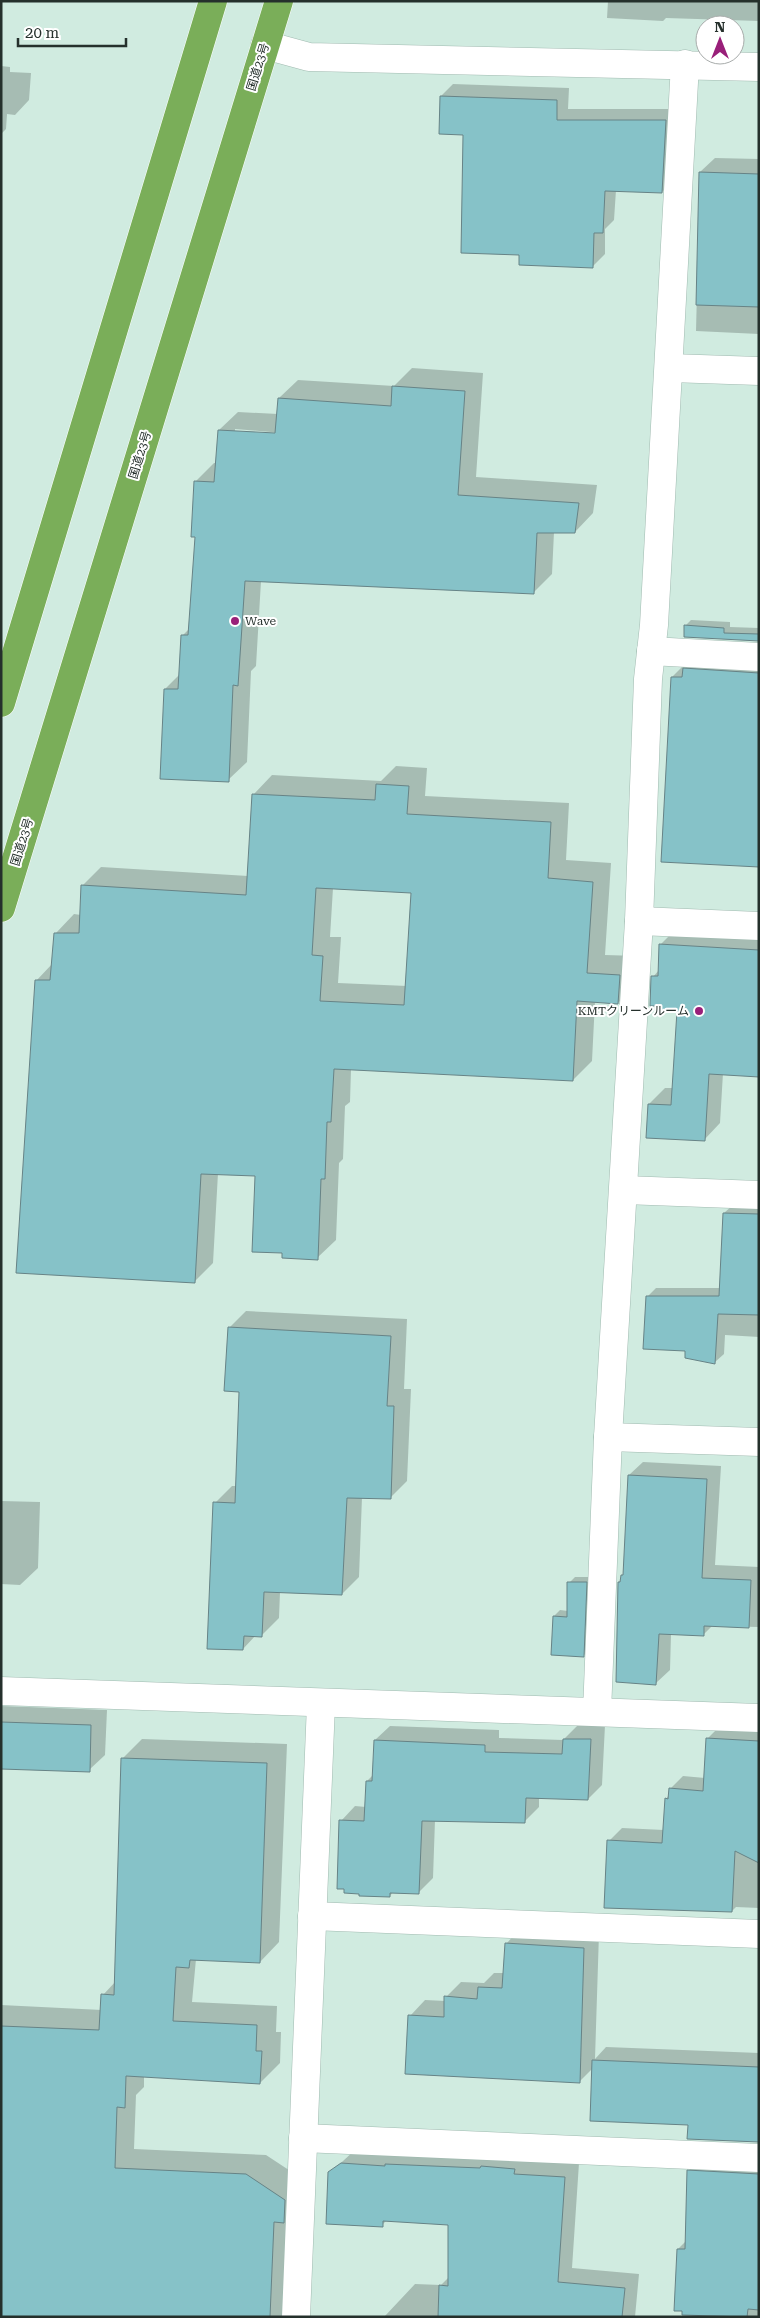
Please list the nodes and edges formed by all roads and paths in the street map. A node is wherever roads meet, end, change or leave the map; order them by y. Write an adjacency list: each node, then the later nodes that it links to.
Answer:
1 (213, 1): 10 (highway)
2 (279, 1): 3 (highway, 国道23号)
3 (265, 45): 4 (street); 11 (highway, 国道23号)
4 (685, 64): 5 (street); 6 (street)
5 (759, 67)
6 (670, 368): 7 (street); 8 (street)
7 (759, 371)
8 (651, 652): 9 (street); 12 (street)
9 (759, 657)
10 (1, 703)
11 (1, 908)
12 (638, 921): 13 (street); 14 (street)
13 (759, 926)
14 (624, 1190): 15 (street); 16 (street)
15 (759, 1195)
16 (608, 1437): 17 (street); 20 (street)
17 (759, 1442)
18 (1, 1691): 19 (street)
19 (321, 1704): 20 (street); 22 (street)
20 (597, 1712): 21 (street)
21 (759, 1718)
22 (312, 1916): 23 (street); 24 (street)
23 (759, 1934)
24 (303, 2138): 25 (street); 26 (street)
25 (759, 2158)
26 (296, 2317)

